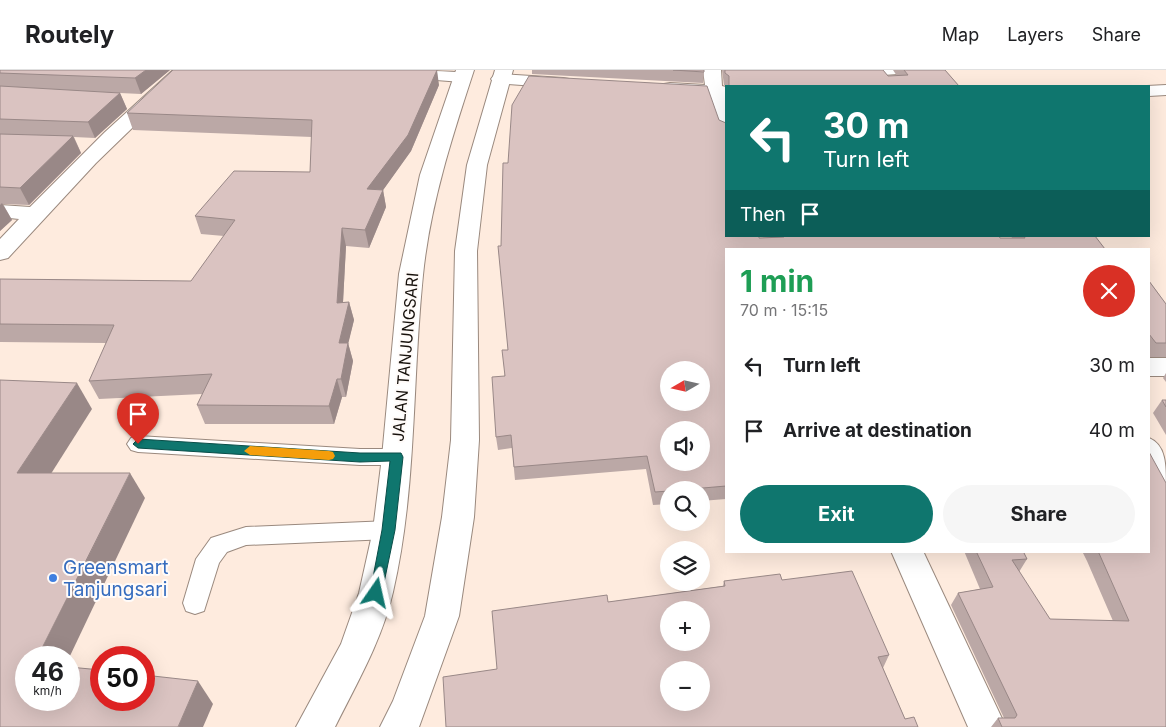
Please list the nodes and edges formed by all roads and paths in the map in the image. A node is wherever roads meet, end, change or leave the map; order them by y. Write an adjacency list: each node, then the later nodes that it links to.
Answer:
1 (183, 70): 15 (main road)
2 (371, 70): 6 (main road)
3 (712, 70): 13 (main road)
4 (883, 70): 5 (main road); 9 (main road)
5 (892, 70)
6 (464, 73): 26 (main road, JALAN TANJUNGSARI)
7 (517, 78): 8 (main road); 32 (main road)
8 (577, 83)
9 (893, 85)
10 (655, 88): 13 (main road)
11 (1166, 90): 12 (main road)
12 (1150, 91)
13 (720, 92): 16 (main road)
14 (118, 100): 15 (main road)
15 (146, 102): 18 (main road)
16 (725, 121)
17 (74, 145): 18 (main road)
18 (102, 146): 20 (main road)
19 (0, 212): 20 (main road)
20 (36, 214): 21 (main road)
21 (0, 253)
22 (1150, 367): 23 (main road)
23 (1166, 367)
24 (138, 444): 26 (lane)
25 (1150, 450): 27 (main road)
26 (397, 457): 28 (main road, JALAN TANJUNGSARI)
27 (1166, 474)
28 (389, 530): 30 (lane); 31 (main road, JALAN TANJUNGSARI)
29 (908, 553): 33 (main road)
30 (195, 603)
31 (315, 727)
32 (400, 727)
33 (987, 727)

